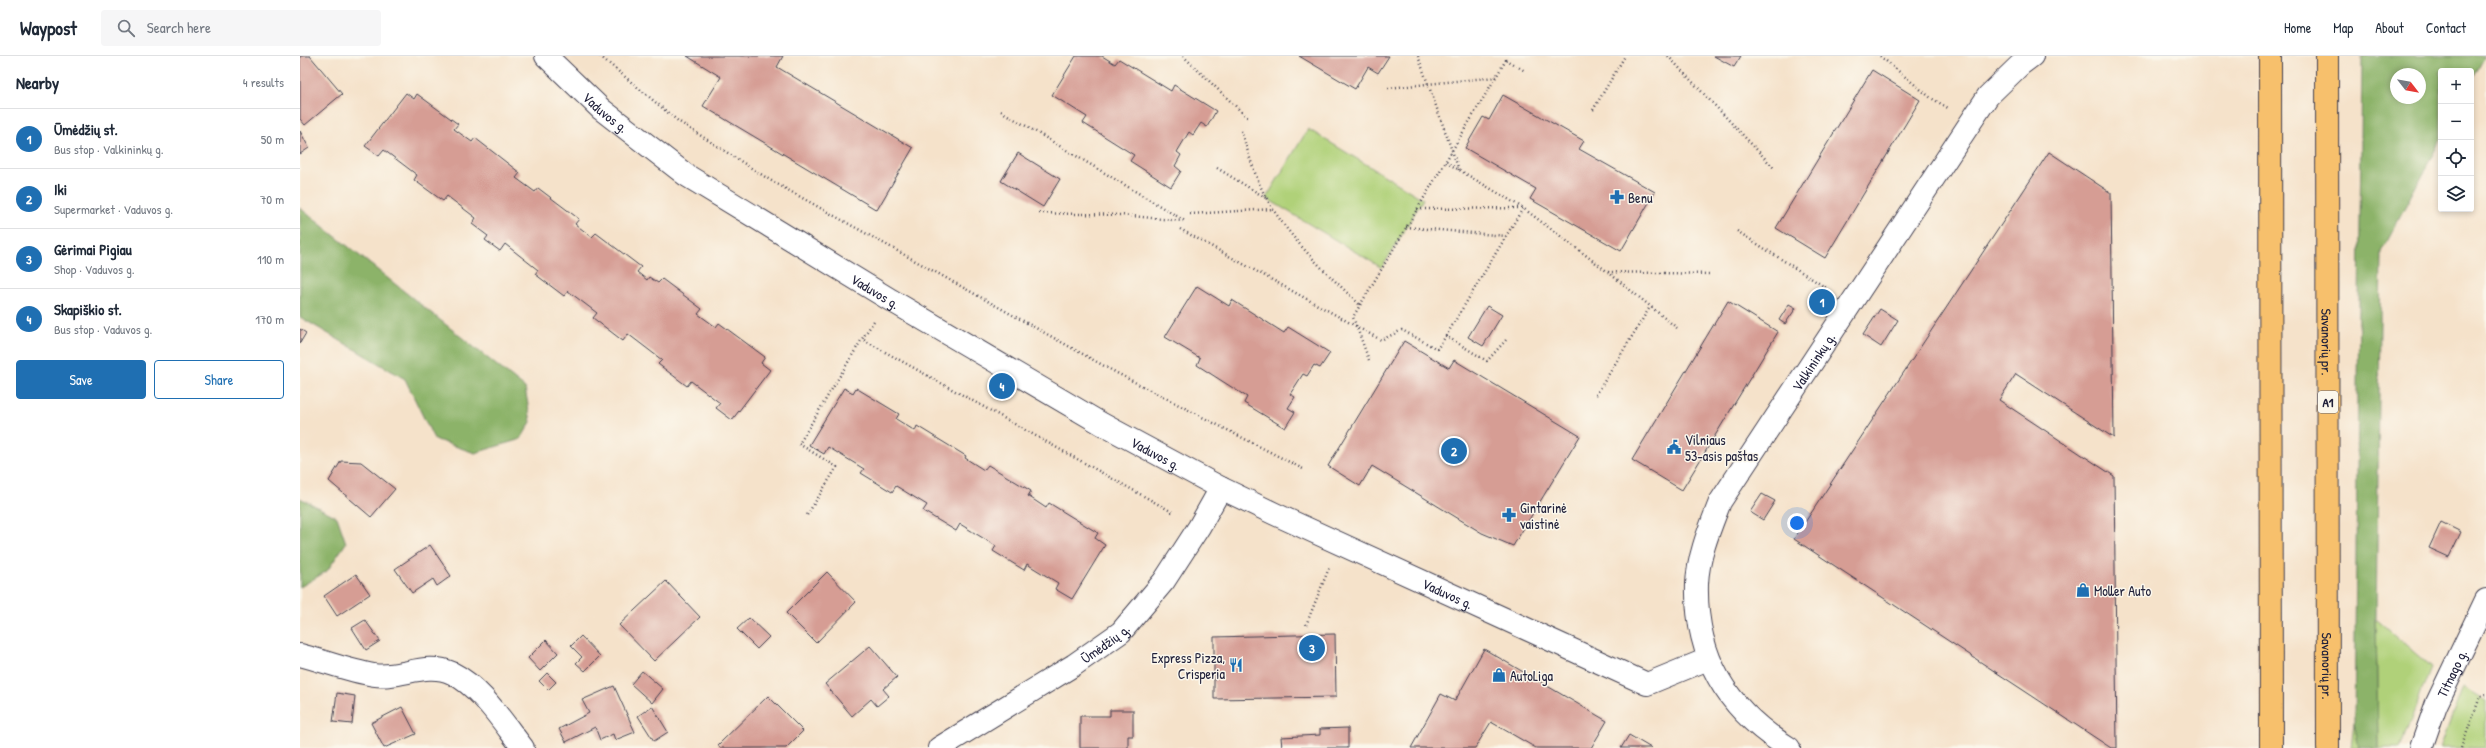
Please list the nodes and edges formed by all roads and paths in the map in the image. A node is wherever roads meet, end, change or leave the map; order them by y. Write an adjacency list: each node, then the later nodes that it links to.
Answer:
1 (546, 56): 39 (street, Vaduvos g.)
2 (600, 56): 50 (path)
3 (1183, 56): 19 (path)
4 (1418, 56): 15 (path)
5 (1509, 56): 12 (path)
6 (1625, 56): 17 (path)
7 (1668, 56): 25 (path)
8 (1880, 56): 20 (path)
9 (2032, 56): 20 (street, Valkininkų g.)
10 (2270, 56): 63 (highway)
11 (2327, 56): 64 (highway, Savanorių pr. / A1)
12 (1506, 60): 13 (path); 14 (path)
13 (1525, 71)
14 (1496, 77): 15 (path); 22 (path)
15 (1427, 84): 16 (path); 22 (path)
16 (1388, 88)
17 (1593, 110)
18 (1001, 111): 31 (path)
19 (1248, 118)
20 (1971, 122): 40 (street, Valkininkų g.)
21 (1241, 131): 27 (path)
22 (1452, 151): 23 (path); 26 (path)
23 (1446, 162): 26 (path); 30 (path)
24 (1217, 168): 27 (path)
25 (1775, 169)
26 (1459, 170): 28 (path)
27 (1266, 198): 29 (path)
28 (1523, 208): 30 (path); 36 (path); 37 (path)
29 (1274, 209): 32 (path); 41 (path)
30 (1417, 209): 33 (path)
31 (1039, 213)
32 (1190, 214)
33 (1406, 227): 36 (path); 41 (path)
34 (1180, 229): 43 (path)
35 (1737, 231): 40 (path)
36 (1506, 236): 45 (path)
37 (1608, 272): 38 (path); 42 (path)
38 (1711, 274)
39 (888, 299): 46 (path); 51 (street, Vaduvos g.)
40 (1852, 304): 58 (street, Valkininkų g.)
41 (1360, 305): 43 (path)
42 (1650, 307): 44 (path); 49 (path)
43 (1356, 326): 45 (path); 48 (path)
44 (1677, 328)
45 (1446, 336): 47 (path)
46 (862, 339): 52 (path); 53 (path)
47 (1506, 340)
48 (1369, 360)
49 (1596, 395)
50 (1303, 469)
51 (1221, 488): 53 (street, Ūmėdžių g.); 54 (street, Vaduvos g.)
52 (807, 515)
53 (1199, 527): 61 (street, Ūmėdžių g.)
54 (1340, 544): 56 (path); 58 (street, Vaduvos g.)
55 (2486, 600): 65 (street, Titnago g.)
56 (1306, 625)
57 (300, 655): 60 (street)
58 (1708, 659): 62 (street)
59 (2486, 695): 66 (path)
60 (523, 748)
61 (939, 748)
62 (1789, 748)
63 (2271, 748)
64 (2328, 748)
65 (2421, 748)
66 (2461, 748)

